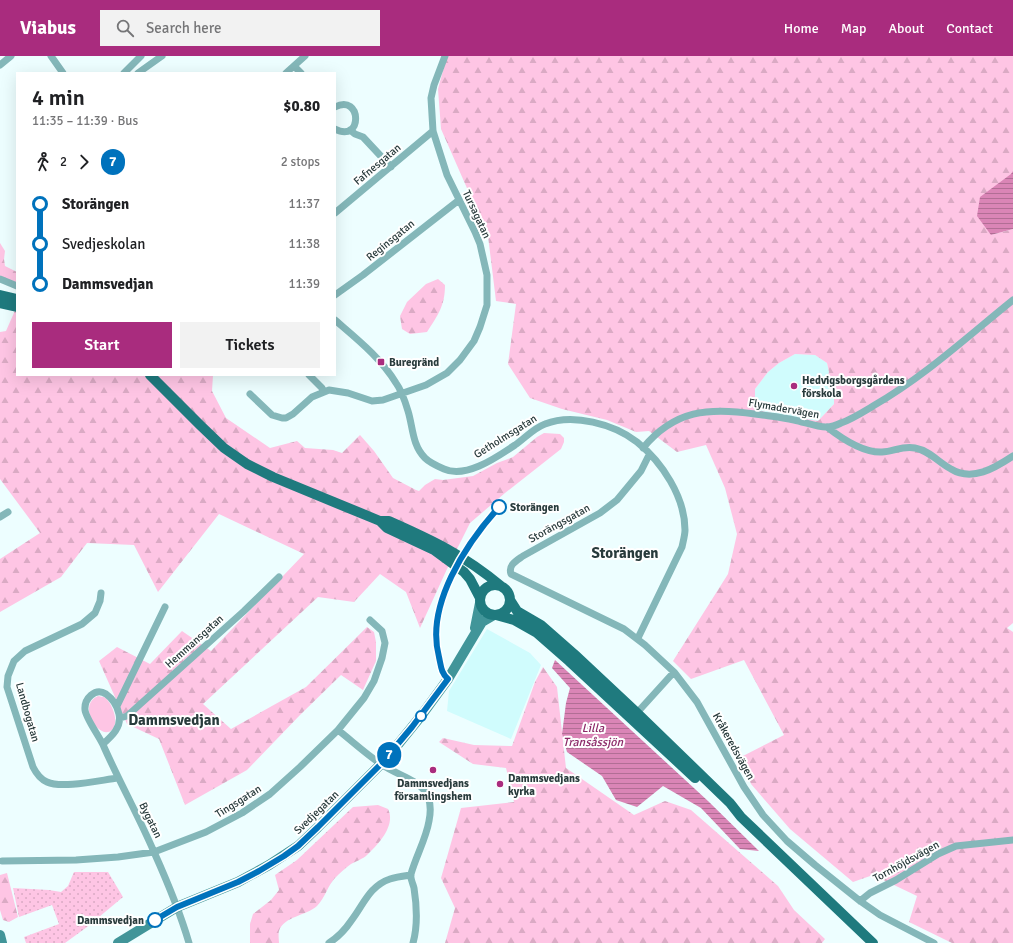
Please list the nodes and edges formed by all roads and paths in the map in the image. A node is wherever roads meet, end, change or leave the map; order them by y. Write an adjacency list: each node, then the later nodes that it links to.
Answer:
1 (11, 56): 7 (street)
2 (51, 56): 9 (street)
3 (141, 56): 10 (street)
4 (162, 56): 11 (street)
5 (304, 56): 8 (street)
6 (445, 56): 17 (street, Tursagatan)
7 (0, 65)
8 (294, 66): 12 (street); 13 (street)
9 (62, 72)
10 (125, 72)
11 (139, 72)
12 (287, 72)
13 (299, 72)
14 (336, 107): 16 (street)
15 (336, 129): 16 (street)
16 (350, 130): 18 (street)
17 (433, 131): 18 (street, Fafnesgatan); 19 (street, Tursagatan)
18 (391, 167): 20 (street, Fafnesgatan)
19 (458, 200): 23 (street, Reginsgatan); 34 (street, Tursagatan)
20 (336, 212)
21 (0, 279): 22 (street)
22 (16, 286)
23 (336, 294)
24 (0, 295): 25 (main road)
25 (16, 299)
26 (1013, 300): 35 (street, Flymadervägen)
27 (0, 303): 28 (main road)
28 (16, 307)
29 (336, 321): 34 (street, Getholmsgatan)
30 (151, 376): 41 (main road)
31 (310, 376): 32 (street)
32 (323, 392): 33 (street); 34 (street, Tursagatan)
33 (250, 394)
34 (402, 394): 36 (street, Getholmsgatan)
35 (827, 427): 36 (street, Flymadervägen); 38 (street)
36 (643, 448): 37 (street, Getholmsgatan)
37 (650, 455): 42 (street, Storängsgatan); 52 (street, Getholmsgatan)
38 (1013, 456)
39 (8, 512): 40 (street)
40 (0, 517)
41 (380, 521): 44 (main road); 46 (main road)
42 (510, 571): 52 (street, Kråkeredsvägen)
43 (280, 577): 56 (street, Hemmansgatan)
44 (501, 586): 46 (main road); 47 (main road)
45 (101, 593): 60 (street, Landbogatan)
46 (480, 600): 49 (main road); 51 (street, Svedjegatan)
47 (510, 600): 49 (main road); 55 (main road)
48 (165, 607): 54 (street)
49 (495, 615): 51 (street, Svedjegatan); 55 (main road)
50 (370, 620): 57 (street, Tingsgatan)
51 (475, 633): 59 (street, Svedjegatan)
52 (638, 638): 53 (street, Kråkeredsvägen)
53 (674, 672): 55 (street); 65 (street, Kråkeredsvägen)
54 (117, 706): 56 (street); 58 (street, Bygatan)
55 (634, 716): 73 (main road)
56 (120, 718): 58 (street)
57 (338, 730): 59 (street); 62 (street, Tingsgatan)
58 (103, 744): 60 (street, Bygatan)
59 (381, 764): 64 (street); 66 (street, Svedjegatan)
60 (118, 778): 62 (street, Bygatan)
61 (1013, 840): 65 (street, Tornhöjdsvägen)
62 (154, 852): 63 (street, Tingsgatan); 66 (street, Bygatan)
63 (2, 861)
64 (411, 875): 71 (street); 72 (street)
65 (860, 901): 74 (street, Kråkeredsvägen)
66 (177, 907): 69 (street, Svedjegatan); 70 (street, Bygatan)
67 (0, 935): 68 (street)
68 (2, 943)
69 (118, 943)
70 (189, 943)
71 (329, 943)
72 (412, 943)
73 (873, 943)
74 (934, 943)

